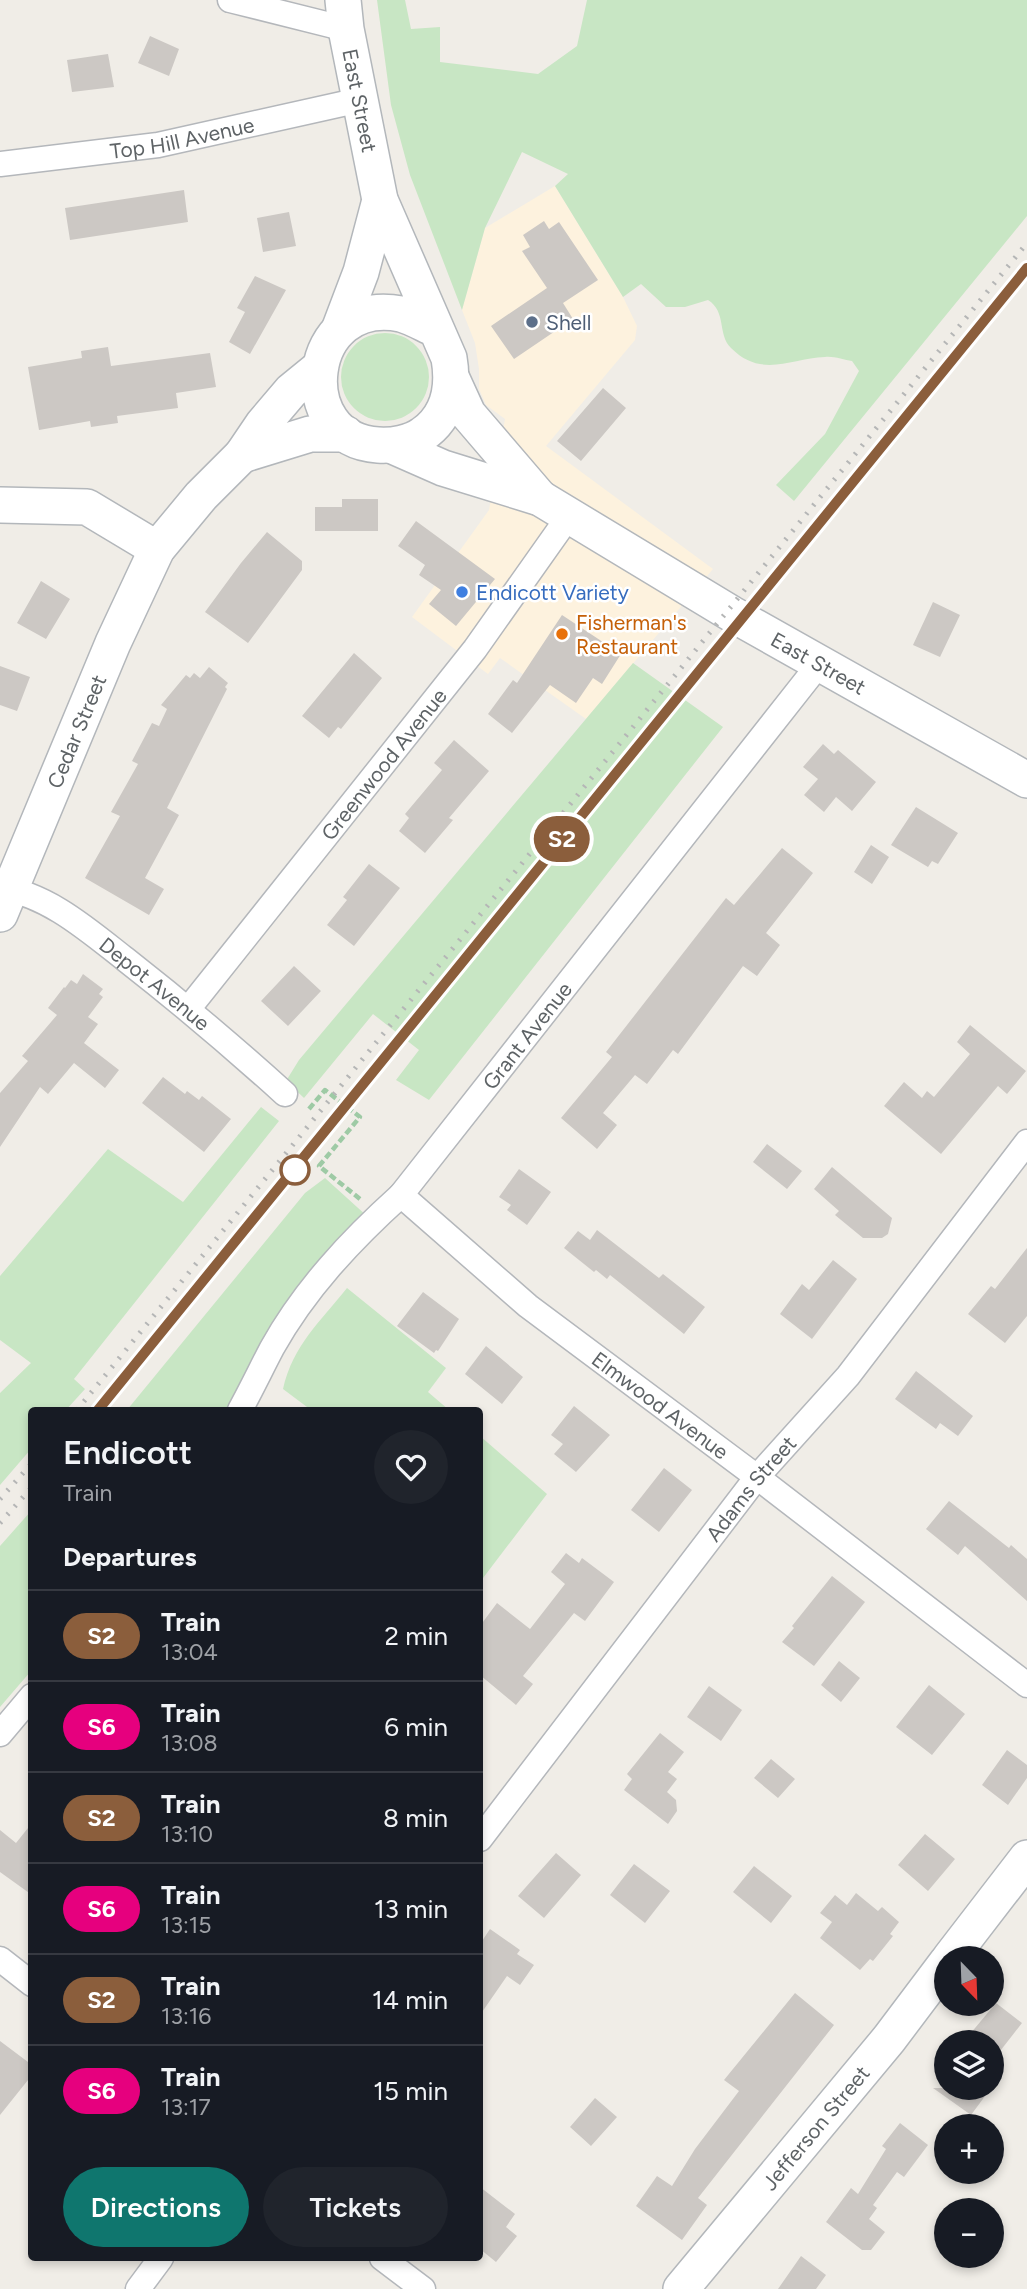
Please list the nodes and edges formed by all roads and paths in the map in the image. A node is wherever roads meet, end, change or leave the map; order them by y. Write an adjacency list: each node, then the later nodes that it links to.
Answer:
1 (230, 0): 2 (street)
2 (344, 15): 3 (main road, East Street)
3 (360, 100): 4 (street, Top Hill Avenue); 5 (main road, East Street)
4 (0, 164)
5 (380, 200): 6 (main road, East Street); 7 (main road, East Street)
6 (435, 329): 7 (main road); 9 (main road)
7 (339, 330): 8 (main road)
8 (318, 369): 10 (main road); 12 (main road)
9 (452, 379): 11 (main road); 13 (main road, East Street)
10 (346, 434): 11 (main road); 12 (main road)
11 (393, 446): 13 (main road, East Street)
12 (242, 456): 16 (main road, Cedar Street)
13 (540, 498): 15 (main road, East Street)
14 (0, 505): 16 (main road)
15 (569, 516): 17 (main road, East Street); 20 (street, Greenwood Avenue)
16 (157, 549): 19 (main road, Cedar Street)
17 (820, 663): 18 (main road, East Street); 24 (street, Grant Avenue)
18 (1027, 780)
19 (4, 897): 20 (street, Depot Avenue)
20 (188, 1008): 21 (street, Depot Avenue)
21 (292, 1101): 23 (path)
22 (1027, 1142): 26 (street, Adams Street)
23 (324, 1170)
24 (401, 1195): 25 (street, Grant Avenue); 26 (street, Elmwood Avenue)
25 (242, 1407)
26 (757, 1477): 27 (street, Elmwood Avenue); 30 (street, Adams Street)
27 (1027, 1685)
28 (28, 1701): 29 (street)
29 (0, 1734)
30 (483, 1835)
31 (1027, 1857): 32 (main road)
32 (959, 1946)
33 (0, 1959): 35 (street)
34 (934, 1979): 40 (main road, Jefferson Street)
35 (28, 1981)
36 (159, 2261): 38 (street)
37 (386, 2261): 39 (street)
38 (138, 2289)
39 (423, 2289)
40 (681, 2289)

